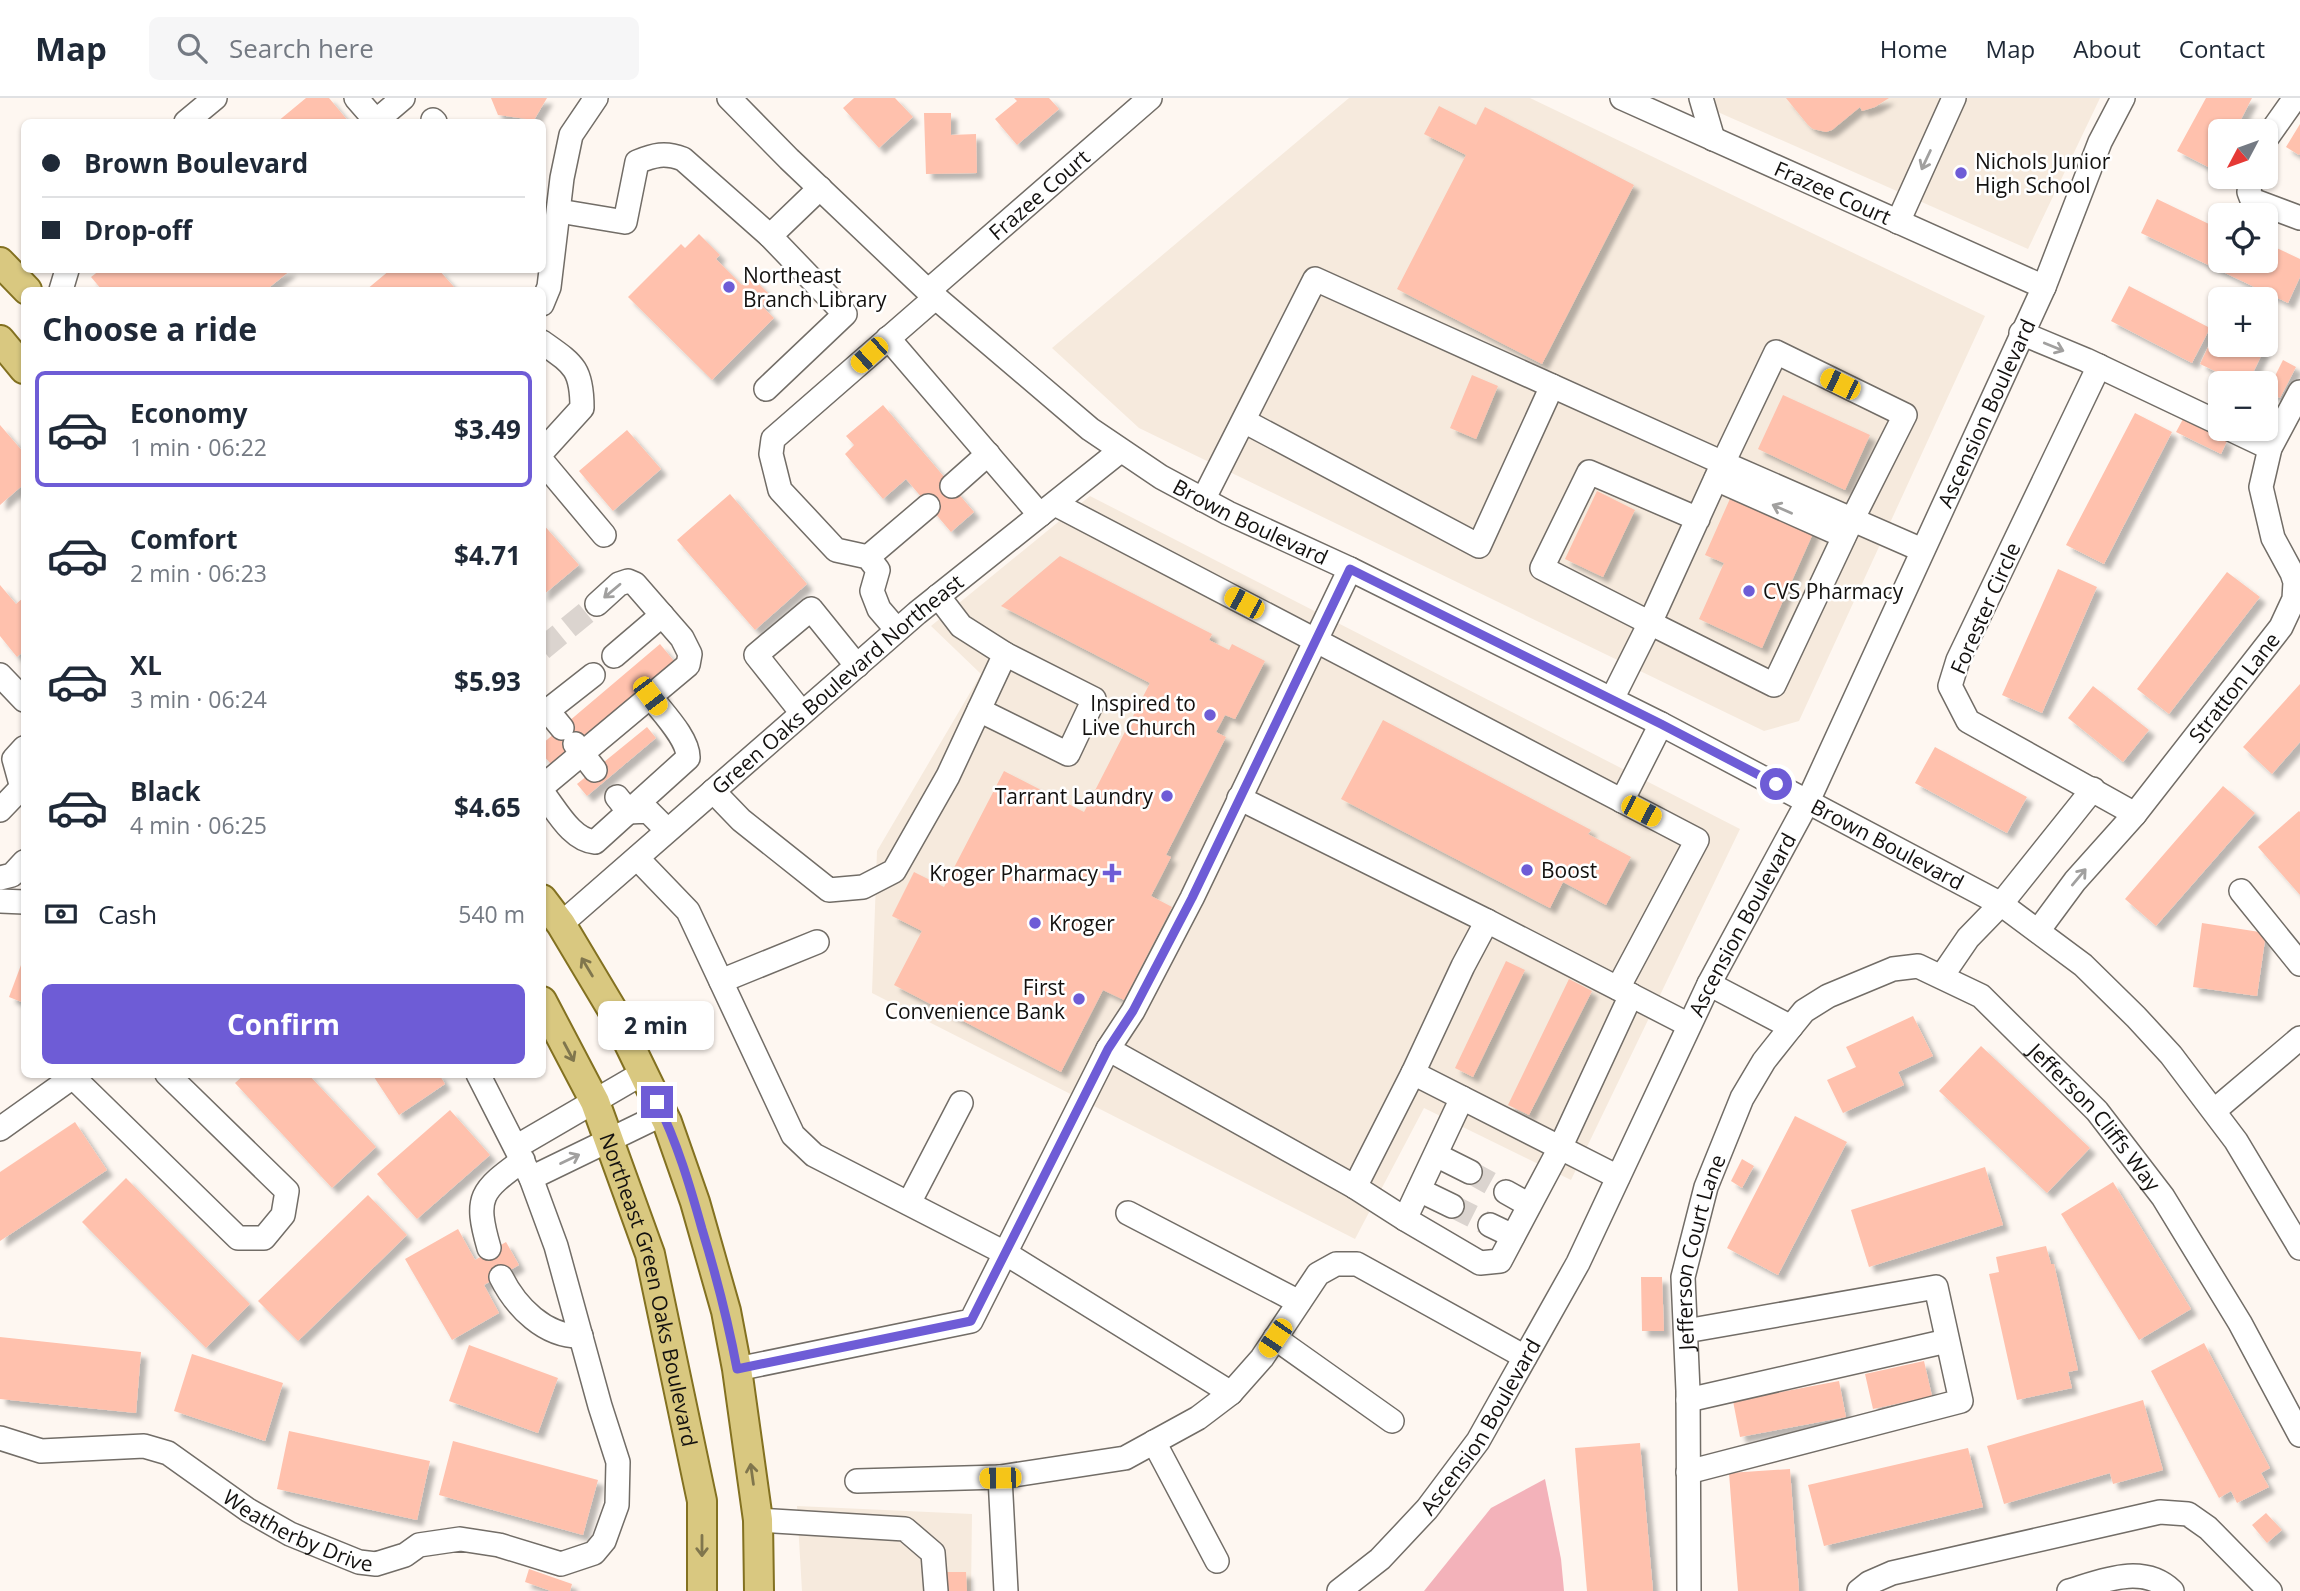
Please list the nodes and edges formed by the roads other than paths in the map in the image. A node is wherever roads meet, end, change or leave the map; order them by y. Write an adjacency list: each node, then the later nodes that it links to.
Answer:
1 (215, 98): 12 (street)
2 (356, 98): 13 (street)
3 (404, 98): 14 (street)
4 (596, 98): 19 (street)
5 (729, 98): 17 (street, Brown Boulevard)
6 (1150, 98): 28 (street, Frazee Court)
7 (1622, 98): 16 (street, Frazee Court)
8 (1701, 98): 16 (street)
9 (1954, 98): 21 (street, one-way to 21)
10 (2123, 98): 26 (street, Ascension Boulevard)
11 (2295, 98): 15 (street)
12 (190, 119)
13 (374, 119)
14 (380, 119)
15 (2278, 122)
16 (1713, 139): 21 (street, Frazee Court)
17 (820, 188): 22 (street); 28 (street, Brown Boulevard)
18 (2249, 189): 20 (street)
19 (559, 211): 22 (street); 23 (street)
20 (2300, 218)
21 (1898, 222): 26 (street, Frazee Court)
22 (769, 236): 36 (street)
23 (548, 257): 27 (street)
24 (0, 262): 25 (main road)
25 (24, 287)
26 (2044, 288): 29 (street, Ascension Boulevard)
27 (546, 294)
28 (932, 294): 30 (street, Frazee Court); 43 (street, Brown Boulevard)
29 (2021, 333): 33 (street, one-way to 33); 54 (street, Ascension Boulevard)
30 (888, 338): 44 (street); 55 (street, Frazee Court)
31 (0, 341): 34 (main road)
32 (546, 345): 41 (street)
33 (2092, 363): 38 (street); 78 (street, Forester Circle)
34 (21, 366)
35 (1552, 386): 39 (street); 39 (street); 46 (street)
36 (766, 389)
37 (2300, 392): 42 (street, Stratton Lane)
38 (2208, 418)
39 (1244, 421): 48 (street)
40 (2255, 441): 42 (street)
41 (546, 448)
42 (2270, 448): 86 (street, Stratton Lane)
43 (1121, 451): 48 (street, Brown Boulevard); 50 (street, Green Oaks Boulevard Northeast)
44 (988, 454): 47 (street); 50 (street)
45 (546, 466): 53 (street)
46 (1719, 471): 51 (street); 52 (street); 52 (street)
47 (952, 486)
48 (1203, 500): 56 (street, Brown Boulevard)
49 (929, 506): 55 (street)
50 (1047, 509): 57 (street, Green Oaks Boulevard Northeast); 62 (street)
51 (1698, 519): 60 (street); 60 (street)
52 (1848, 528): 54 (street); 60 (street)
53 (604, 535)
54 (1922, 550): 84 (street, Ascension Boulevard)
55 (868, 557): 61 (street)
56 (1350, 569): 62 (street); 70 (street, Brown Boulevard)
57 (938, 596): 61 (street, Green Oaks Boulevard Northeast); 63 (street)
58 (597, 604): 59 (street, one-way to 58)
59 (662, 615): 64 (street); 69 (street)
60 (1650, 623): 70 (street)
61 (897, 630): 65 (street, Green Oaks Boulevard Northeast)
62 (1315, 641): 82 (street); 83 (street)
63 (1006, 654): 71 (street); 71 (street)
64 (614, 656)
65 (857, 666): 72 (street, Green Oaks Boulevard Northeast); 72 (street)
66 (0, 675): 68 (street)
67 (593, 675): 75 (street)
68 (21, 695)
69 (650, 696): 75 (street); 75 (street)
70 (1612, 699): 73 (street, Brown Boulevard)
71 (979, 710): 80 (street)
72 (802, 713): 80 (street, Green Oaks Boulevard Northeast)
73 (1661, 724): 83 (street); 84 (street, Brown Boulevard)
74 (21, 751): 76 (street)
75 (586, 760): 77 (street); 81 (street); 87 (street)
76 (21, 779)
77 (546, 784)
78 (2092, 789): 86 (street); 95 (street)
79 (21, 791): 85 (street)
80 (713, 792): 87 (street, Green Oaks Boulevard Northeast)
81 (546, 797)
82 (1239, 798): 96 (street); 109 (street)
83 (1622, 801): 104 (street)
84 (1808, 801): 95 (street, Brown Boulevard); 103 (street, Ascension Boulevard)
85 (0, 810)
86 (2135, 814): 98 (street, Stratton Lane, one-way to 86)
87 (667, 830): 88 (street, Green Oaks Boulevard Northeast)
88 (637, 858): 97 (street, Green Oaks Boulevard Northeast); 102 (street)
89 (21, 865): 90 (street)
90 (0, 878)
91 (2241, 891): 100 (street)
92 (0, 901): 93 (street)
93 (21, 902)
94 (546, 904): 97 (main road)
95 (2001, 904): 98 (street, Brown Boulevard); 101 (street)
96 (1487, 921): 104 (street); 111 (street)
97 (561, 924): 110 (main road, one-way to 97)
98 (2038, 932): 119 (street, Brown Boulevard)
99 (817, 942): 102 (street)
100 (2300, 964)
101 (1942, 976): 107 (street, Jefferson Cliffs Way); 152 (street, Jefferson Cliffs Way)
102 (721, 981): 131 (street)
103 (1709, 984): 106 (street, Ascension Boulevard); 107 (street)
104 (1625, 992): 106 (street); 123 (street)
105 (546, 1009): 117 (main road, Northeast Green Oaks Boulevard, one-way to 117)
106 (1689, 1025): 127 (street, Ascension Boulevard)
107 (1791, 1027): 143 (street, Jefferson Court Lane)
108 (2300, 1038): 119 (street)
109 (1108, 1049): 128 (street); 140 (street)
110 (643, 1073): 117 (street); 120 (main road)
111 (1413, 1073): 116 (street); 128 (street)
112 (72, 1078): 121 (street)
113 (77, 1078): 114 (street)
114 (171, 1078)
115 (480, 1078): 125 (street, Weatherby Drive)
116 (1462, 1098): 123 (street); 124 (street)
117 (595, 1102): 122 (main road, Northeast Green Oaks Boulevard); 125 (street)
118 (961, 1103): 131 (street)
119 (2215, 1110): 139 (street, Brown Boulevard)
120 (663, 1114): 122 (street); 148 (main road)
121 (0, 1129)
122 (609, 1140): 125 (street, one-way to 122); 160 (main road, Northeast Green Oaks Boulevard, one-way to 160)
123 (1560, 1148): 127 (street); 132 (street)
124 (1436, 1155): 126 (street); 129 (street)
125 (523, 1162): 138 (street); 144 (street, Weatherby Drive)
126 (1469, 1172)
127 (1618, 1177): 147 (street, Ascension Boulevard)
128 (1355, 1187): 135 (street)
129 (1419, 1190): 133 (street); 135 (street)
130 (1506, 1192): 132 (street)
131 (909, 1203): 140 (street)
132 (1530, 1205): 137 (street)
133 (1452, 1206)
134 (1128, 1213): 142 (street)
135 (1405, 1219): 137 (street)
136 (1490, 1225): 137 (street)
137 (1513, 1236)
138 (489, 1248)
139 (2300, 1248)
140 (1005, 1253): 148 (street); 149 (street)
141 (501, 1277): 144 (street)
142 (1299, 1302): 145 (street); 147 (street)
143 (1686, 1331): 146 (street); 150 (street, Jefferson Court Lane)
144 (581, 1336): 153 (street, Weatherby Drive)
145 (1275, 1338): 149 (street); 151 (street)
146 (1947, 1341): 150 (street); 155 (street)
147 (1525, 1357): 164 (street, Ascension Boulevard)
148 (737, 1369): 158 (main road, one-way to 148)
149 (1231, 1393): 154 (street)
150 (1688, 1400): 155 (street, Jefferson Court Lane)
151 (1392, 1421)
152 (2300, 1435)
153 (0, 1438)
154 (1154, 1442): 156 (street); 159 (street)
155 (1688, 1472): 165 (street, Jefferson Court Lane)
156 (1000, 1478): 157 (street); 163 (street)
157 (857, 1481)
158 (758, 1520): 161 (main road); 162 (street)
159 (1217, 1560)
160 (702, 1591)
161 (759, 1591)
162 (936, 1591)
163 (1006, 1591)
164 (1339, 1591)
165 (1689, 1591)
166 (1859, 1591): 169 (street)
167 (2068, 1591): 168 (street)
168 (2172, 1591)
169 (2270, 1591)

